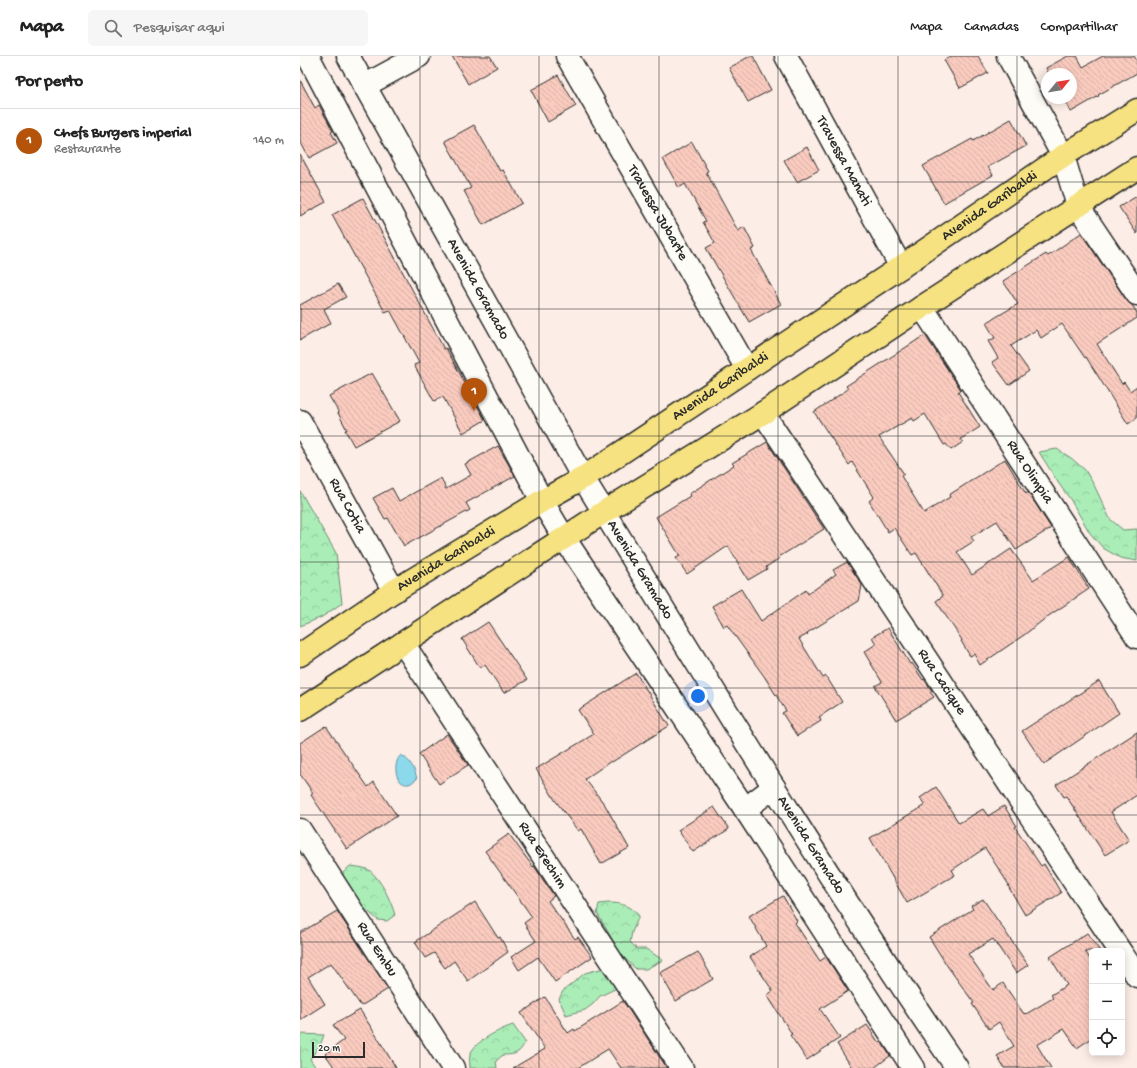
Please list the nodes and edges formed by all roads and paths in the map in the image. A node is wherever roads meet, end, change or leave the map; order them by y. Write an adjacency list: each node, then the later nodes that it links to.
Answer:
1 (308, 56): 19 (street)
2 (348, 56): 7 (street, Avenida Gramado)
3 (419, 56): 7 (street)
4 (567, 56): 15 (street, Travessa Jubarte)
5 (786, 56): 12 (street, Travessa Manati)
6 (1008, 56): 9 (street)
7 (364, 86): 18 (street, Avenida Gramado)
8 (1137, 110): 9 (main road, Avenida Garibaldi)
9 (1063, 156): 11 (street); 12 (main road, Avenida Garibaldi)
10 (1137, 168): 11 (main road)
11 (1078, 206): 13 (street); 14 (main road)
12 (901, 267): 15 (main road, Avenida Garibaldi)
13 (1137, 294)
14 (922, 307): 16 (main road); 23 (street, Rua Olimpia)
15 (747, 369): 18 (main road, Avenida Garibaldi)
16 (763, 413): 20 (main road); 30 (street, Rua Cacique)
17 (300, 421): 22 (street, Rua Cotia)
18 (583, 478): 19 (main road, Avenida Garibaldi); 20 (street, Avenida Gramado)
19 (542, 501): 21 (street); 22 (main road, Avenida Garibaldi)
20 (604, 512): 21 (main road); 27 (street, Avenida Gramado)
21 (564, 538): 24 (main road); 28 (street)
22 (394, 591): 25 (main road, Avenida Garibaldi)
23 (1137, 637)
24 (403, 643): 26 (main road); 36 (street, Rua Erechim)
25 (300, 655)
26 (300, 710)
27 (774, 787): 28 (street); 33 (street, Avenida Gramado)
28 (745, 809): 34 (street)
29 (300, 830): 35 (street, Rua Embu)
30 (1118, 948)
31 (1125, 958): 32 (street)
32 (1137, 976)
33 (905, 992): 34 (street); 38 (street, Avenida Gramado)
34 (878, 1013): 37 (street)
35 (453, 1068)
36 (682, 1068)
37 (913, 1068)
38 (957, 1068)

